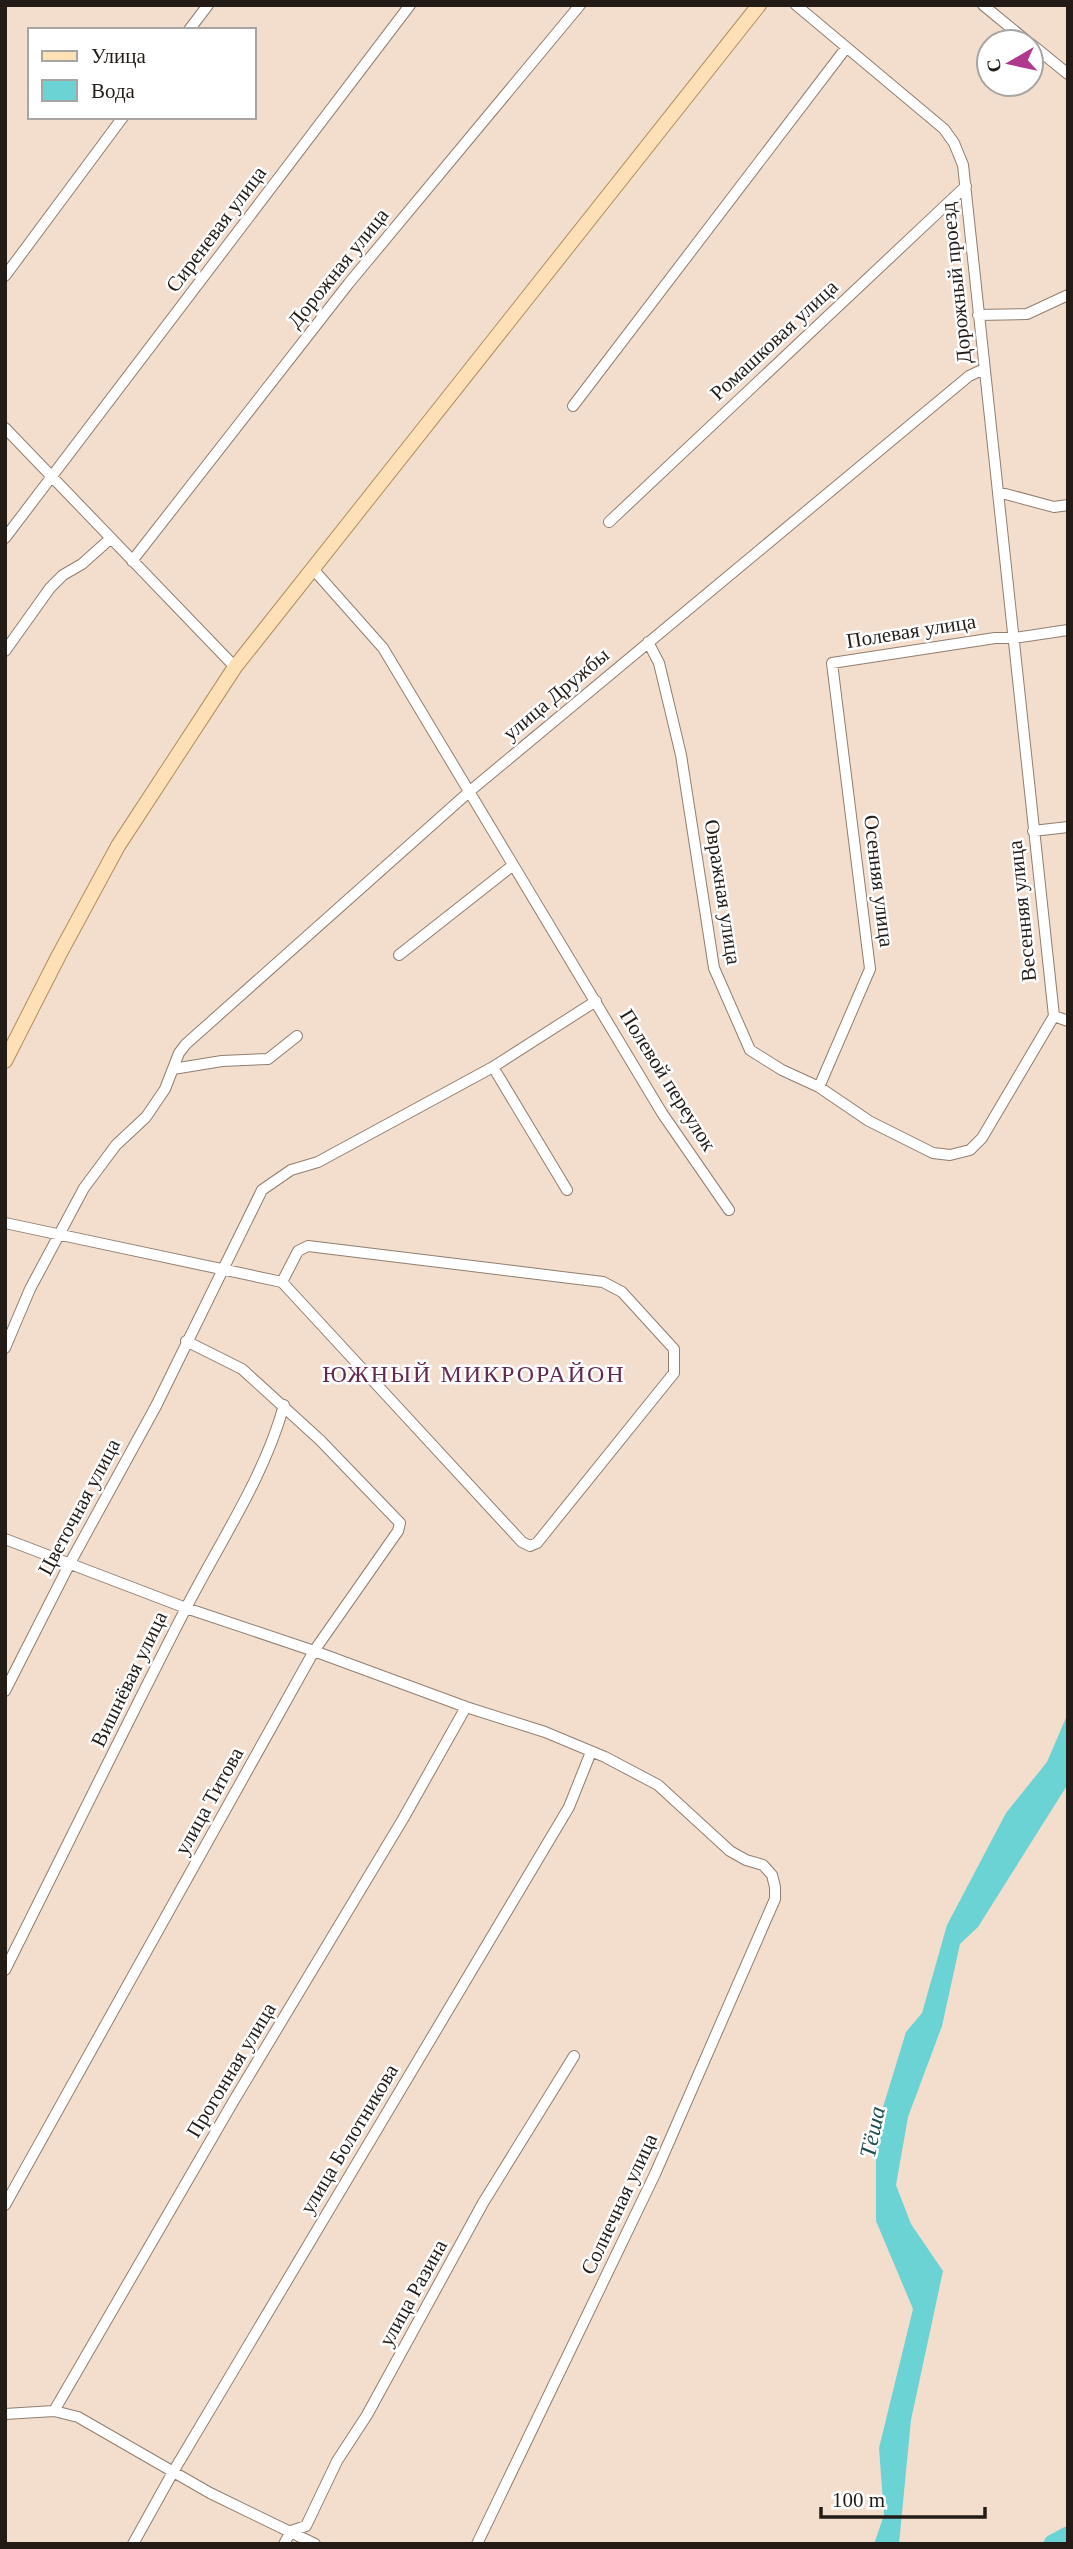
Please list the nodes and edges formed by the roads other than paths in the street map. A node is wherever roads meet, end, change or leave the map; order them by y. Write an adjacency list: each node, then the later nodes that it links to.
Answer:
1 (208, 5): 7 (street)
2 (410, 5): 20 (street, Сиреневая улица)
3 (580, 5): 26 (street, Дорожная улица)
4 (759, 5): 27 (main road)
5 (796, 5): 9 (street, Дорожный проезд)
6 (983, 5): 8 (street)
7 (190, 28)
8 (1011, 28)
9 (846, 48): 13 (street, Дорожный проезд); 18 (street)
10 (1045, 55): 11 (street)
11 (1068, 74)
12 (122, 119): 14 (street)
13 (966, 186): 16 (street, Дорожный проезд); 23 (street, Ромашковая улица)
14 (5, 276)
15 (1068, 295): 16 (street)
16 (978, 315): 17 (street, Дорожный проезд)
17 (984, 369): 21 (street, Дорожный проезд); 30 (street, улица Дружбы)
18 (573, 406)
19 (5, 428): 20 (street)
20 (54, 477): 24 (street, Сиреневая улица); 25 (street)
21 (998, 492): 22 (street); 29 (street, Дорожный проезд)
22 (1068, 505)
23 (609, 522)
24 (5, 538)
25 (110, 538): 26 (street); 31 (street)
26 (132, 561): 33 (street)
27 (313, 569): 33 (main road); 34 (street)
28 (1068, 630): 29 (street)
29 (1014, 637): 32 (street, Полевая улица); 36 (street, Весенняя улица)
30 (648, 642): 34 (street, улица Дружбы); 46 (street, Овражная улица)
31 (5, 651)
32 (833, 666): 46 (street, Осенняя улица)
33 (235, 667): 43 (main road)
34 (470, 791): 37 (street); 45 (street, улица Дружбы)
35 (1068, 827): 36 (street)
36 (1033, 831): 40 (street, Весенняя улица)
37 (512, 866): 38 (street); 39 (street)
38 (399, 955)
39 (596, 1001): 44 (street, Полевой переулок); 48 (street, Полевой переулок)
40 (1054, 1016): 41 (street); 46 (street, Овражная улица)
41 (1068, 1021)
42 (297, 1036): 45 (street)
43 (5, 1060)
44 (493, 1067): 47 (street); 51 (street, Полевой переулок)
45 (173, 1069): 50 (street, улица Дружбы)
46 (819, 1087)
47 (567, 1190)
48 (729, 1210)
49 (5, 1223): 50 (street)
50 (59, 1235): 51 (street); 54 (street, улица Дружбы)
51 (224, 1269): 52 (street); 53 (street, Цветочная улица)
52 (282, 1282): 52 (street)
53 (186, 1341): 55 (street); 57 (street, Цветочная улица)
54 (5, 1349)
55 (284, 1405): 58 (street, Вишнёвая улица); 59 (street, улица Титова)
56 (5, 1539): 57 (street)
57 (70, 1563): 58 (street); 60 (street, Цветочная улица)
58 (186, 1608): 59 (street); 63 (street, Вишнёвая улица)
59 (314, 1651): 61 (street); 65 (street, улица Титова)
60 (5, 1691)
61 (466, 1707): 62 (street); 66 (street, Прогонная улица)
62 (591, 1752): 68 (street, улица Болотникова); 73 (street, Солнечная улица)
63 (5, 1970)
64 (574, 2056): 69 (street, улица Разина)
65 (5, 2205)
66 (54, 2411): 67 (street); 68 (street)
67 (5, 2414)
68 (173, 2472): 69 (street); 70 (street, улица Болотникова)
69 (291, 2531): 71 (street, улица Разина); 72 (street)
70 (133, 2544)
71 (285, 2544)
72 (315, 2544)
73 (477, 2544)

